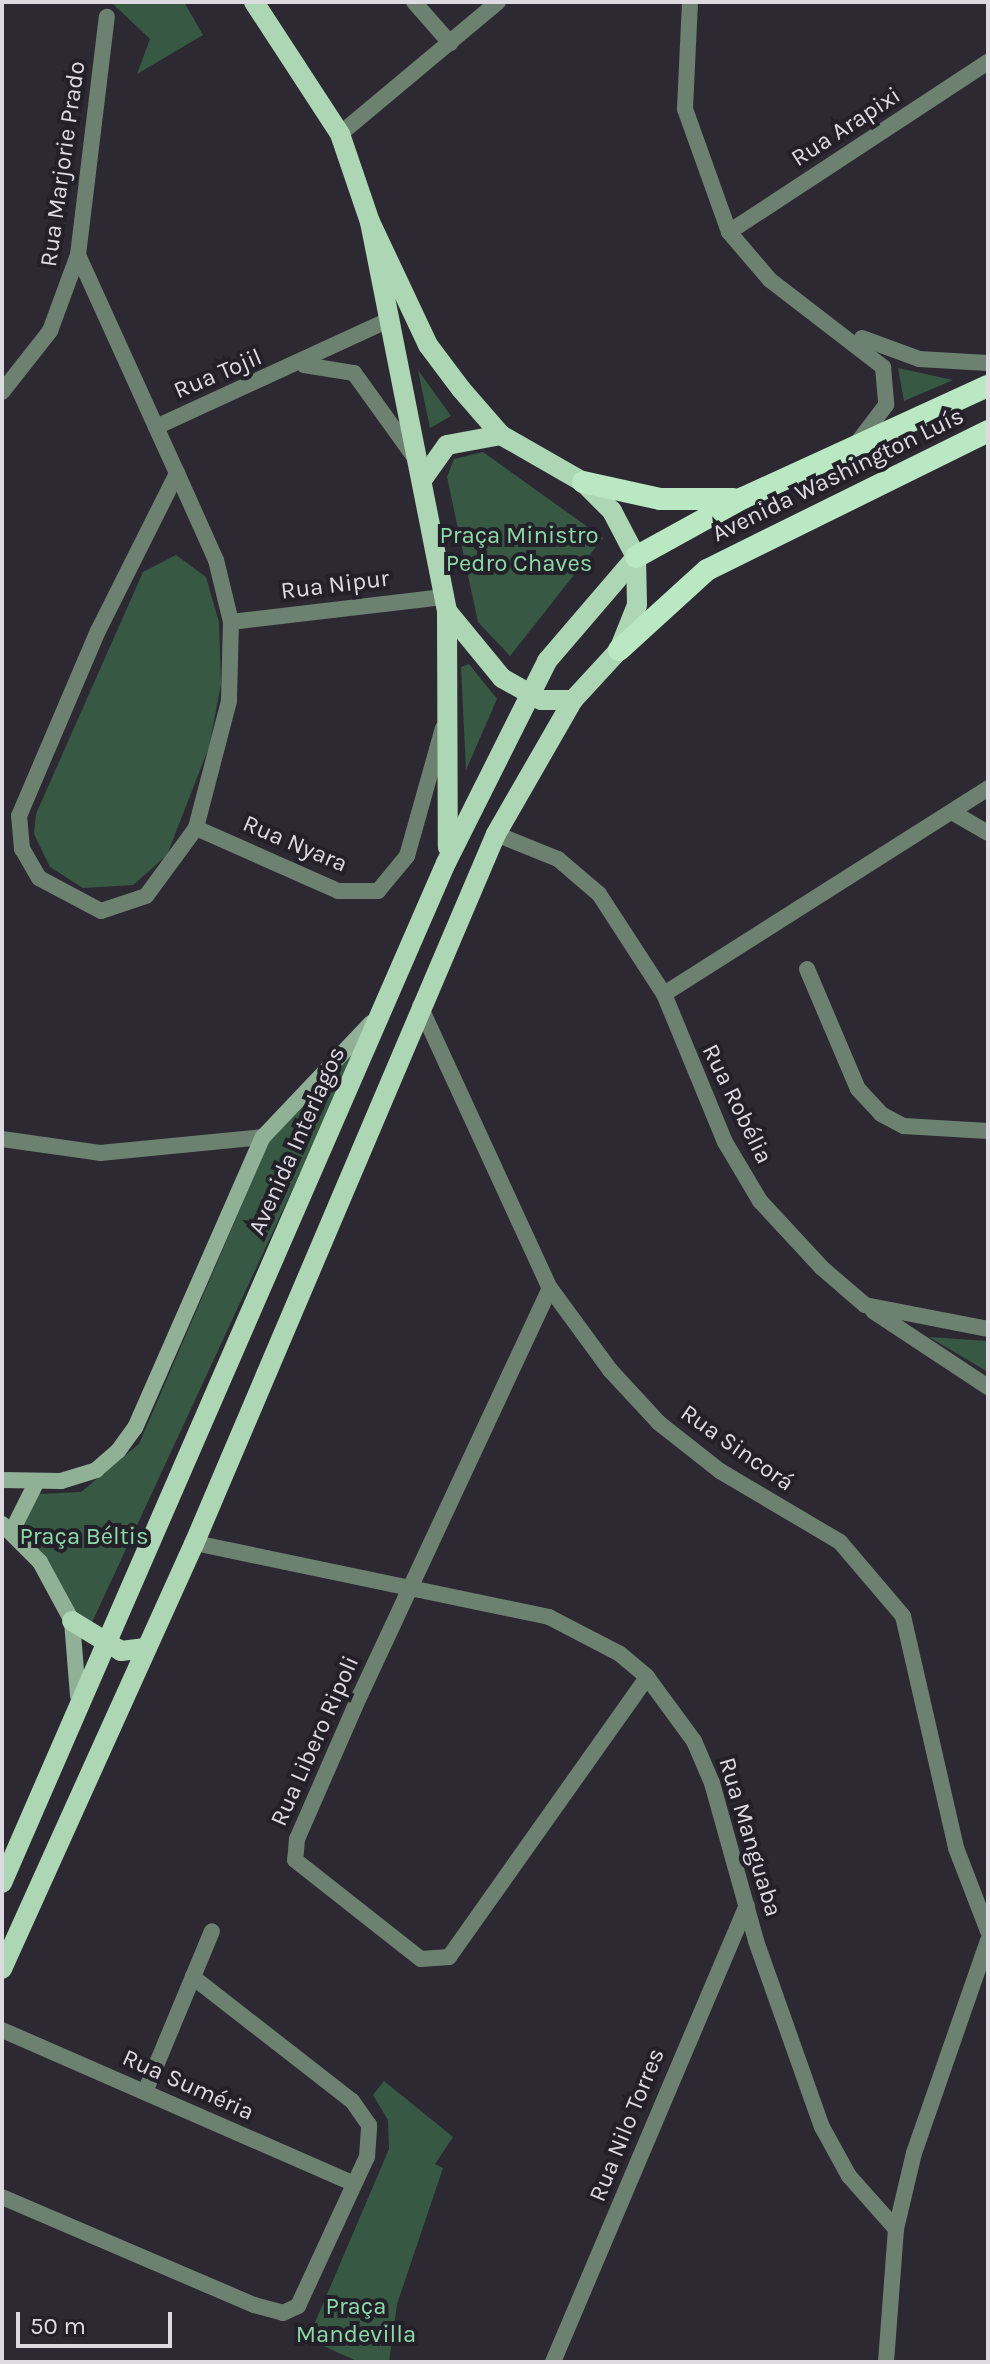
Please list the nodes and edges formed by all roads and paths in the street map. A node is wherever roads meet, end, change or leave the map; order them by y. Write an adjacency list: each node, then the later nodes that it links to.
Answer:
1 (254, 2): 8 (main road)
2 (414, 2): 6 (street)
3 (498, 2): 6 (street)
4 (688, 3): 10 (street)
5 (107, 17): 11 (street, Rua Marjorie Prado)
6 (450, 43): 8 (street)
7 (988, 62): 10 (street, Rua Arapixi)
8 (340, 134): 9 (main road)
9 (370, 222): 12 (main road); 20 (main road)
10 (729, 232): 13 (street)
11 (78, 255): 17 (street, Rua Marjorie Prado); 18 (street)
12 (391, 319): 15 (street, Rua Tojil); 22 (main road)
13 (835, 325): 14 (street); 21 (street)
14 (988, 363)
15 (298, 366): 18 (street, Rua Tojil); 22 (street, Rua Tojil)
16 (988, 386): 21 (highway, Avenida Washington Luís)
17 (2, 392)
18 (156, 427): 23 (street)
19 (988, 431): 29 (highway, Avenida Washington Luís)
20 (501, 435): 22 (main road); 24 (main road)
21 (855, 445): 25 (highway, Avenida Washington Luís)
22 (420, 472): 27 (main road)
23 (177, 473): 28 (street); 35 (street)
24 (583, 482): 25 (highway); 26 (main road)
25 (743, 498): 26 (highway, Avenida Interlagos)
26 (636, 557): 29 (main road); 30 (main road, Avenida Interlagos)
27 (446, 604): 28 (street, Rua Nipur); 30 (main road); 32 (main road)
28 (231, 622): 35 (street)
29 (619, 650): 31 (main road, Avenida Washington Luís)
30 (529, 696): 31 (main road); 38 (main road, Avenida Interlagos)
31 (573, 700): 37 (main road)
32 (447, 715): 35 (street, Rua Nyara); 38 (main road)
33 (988, 788): 34 (street)
34 (952, 812): 36 (street); 40 (street)
35 (196, 828)
36 (988, 833)
37 (496, 834): 40 (street, Rua Robélia); 42 (main road)
38 (446, 863): 41 (main road, Avenida Interlagos)
39 (807, 969): 43 (street)
40 (664, 994): 47 (street, Rua Robélia)
41 (385, 1006): 44 (main road); 56 (main road, Avenida Interlagos)
42 (420, 1006): 46 (street, Rua Sincorá); 53 (main road)
43 (988, 1131)
44 (263, 1137): 45 (street); 51 (main road)
45 (2, 1139)
46 (550, 1288): 54 (street, Rua Libero Ripoli); 63 (street, Rua Sincorá)
47 (865, 1305): 48 (street); 49 (street, Rua Robélia)
48 (988, 1329)
49 (988, 1387)
50 (2, 1480): 51 (main road)
51 (35, 1485): 52 (main road)
52 (7, 1527): 55 (main road)
53 (195, 1543): 54 (street, Rua Manguaba); 57 (main road)
54 (410, 1591): 58 (street, Rua Manguaba); 58 (street, Rua Libero Ripoli)
55 (72, 1621): 56 (main road); 59 (main road)
56 (103, 1641): 57 (main road); 59 (main road, Avenida Interlagos)
57 (146, 1648): 65 (main road)
58 (647, 1677): 61 (street, Rua Manguaba)
59 (78, 1696): 60 (main road, Avenida Interlagos)
60 (2, 1883)
61 (747, 1906): 71 (street, Rua Manguaba); 72 (street, Rua Nilo Torres)
62 (212, 1931): 66 (street)
63 (988, 1931)
64 (988, 1940): 71 (street)
65 (2, 1969)
66 (193, 1977): 68 (street); 69 (street)
67 (2, 2030): 68 (street, Rua Suméria)
68 (145, 2092): 69 (street, Rua Suméria)
69 (354, 2184): 70 (street)
70 (2, 2197)
71 (896, 2229): 73 (street)
72 (553, 2362)
73 (886, 2362)

